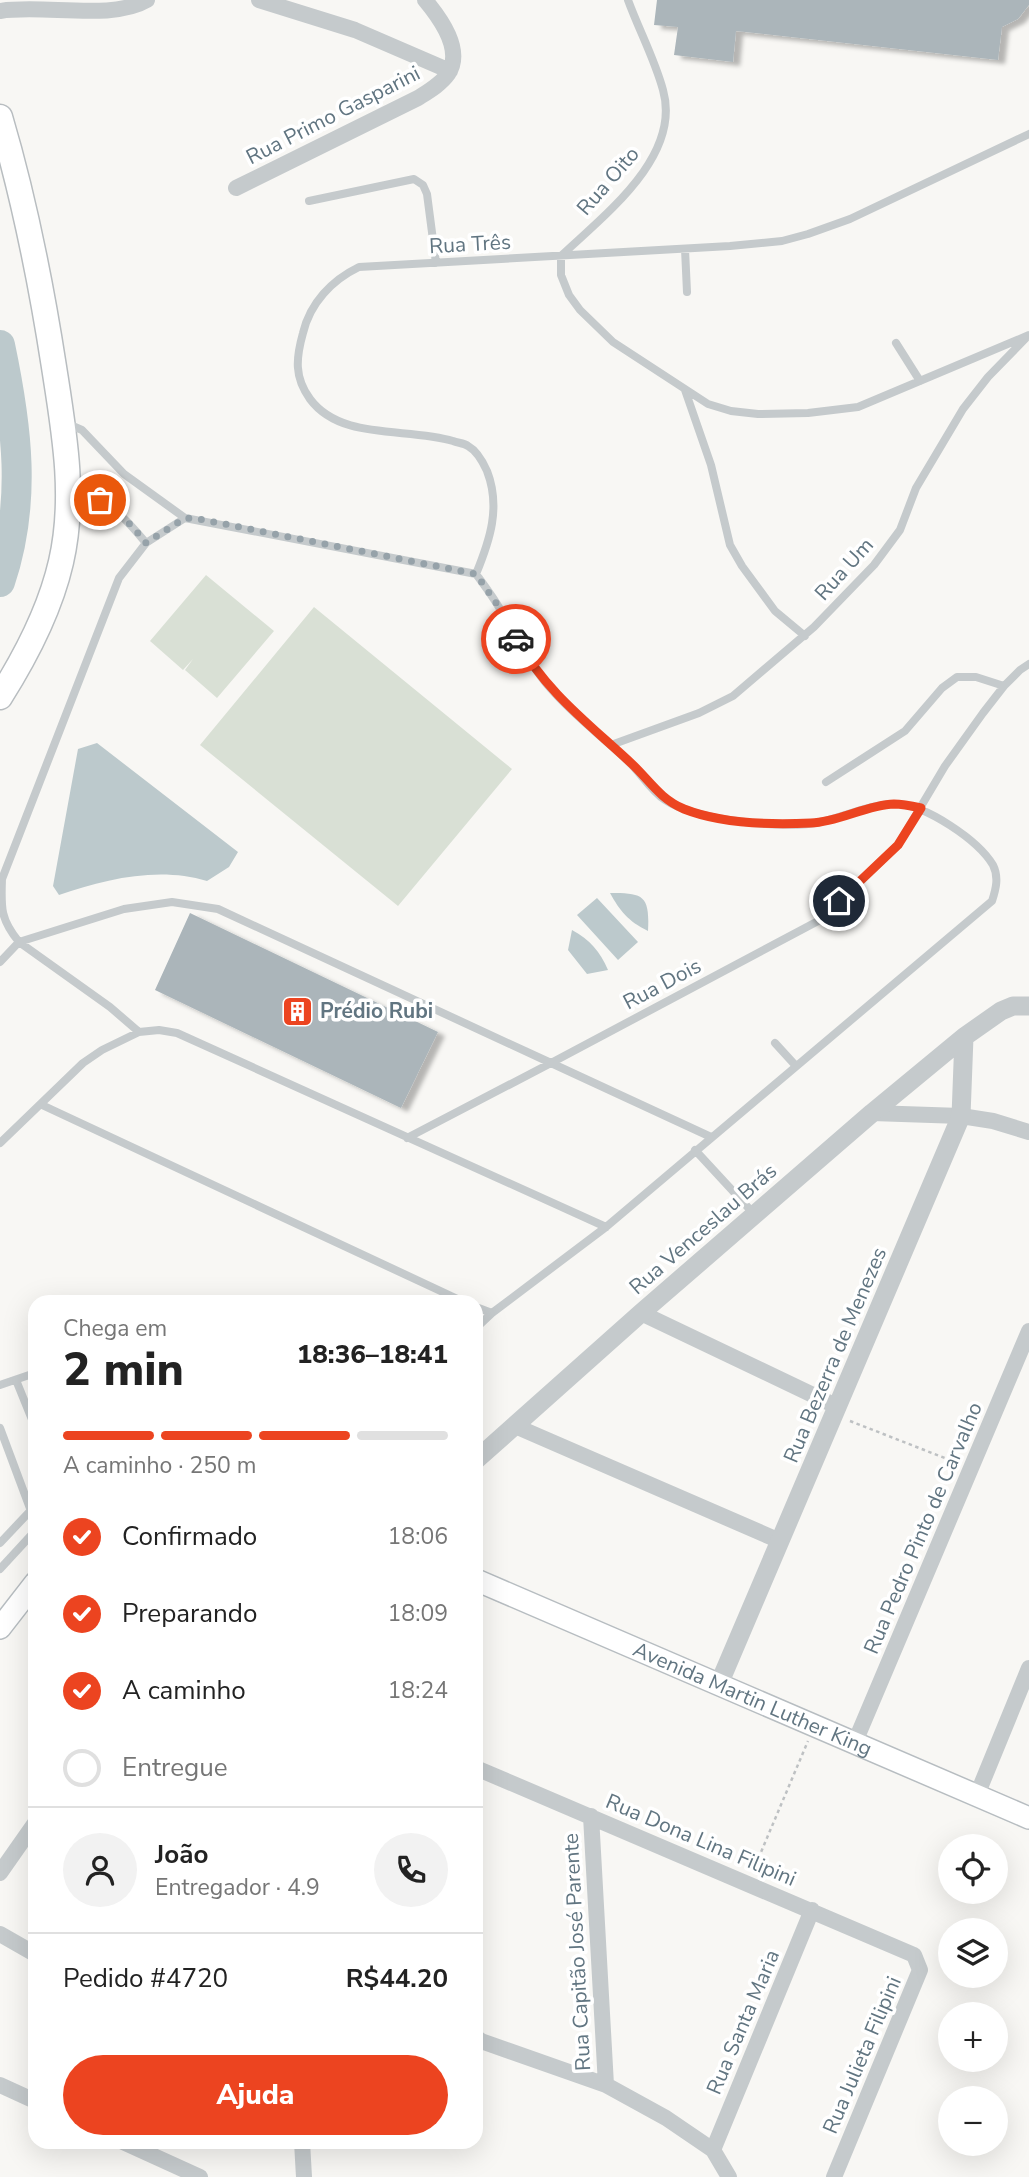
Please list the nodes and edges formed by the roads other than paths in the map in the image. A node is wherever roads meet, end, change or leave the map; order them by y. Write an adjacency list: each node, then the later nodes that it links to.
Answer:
1 (147, 0): 5 (street)
2 (259, 0): 6 (street)
3 (425, 0): 6 (street, Rua Primo Gasparini)
4 (628, 0): 12 (lane, Rua Oito)
5 (0, 11)
6 (450, 71): 9 (street, Rua Primo Gasparini)
7 (0, 117): 19 (main road)
8 (1029, 134): 11 (lane, Rua Três)
9 (236, 188)
10 (309, 201): 13 (lane)
11 (685, 249): 12 (lane, Rua Três); 14 (lane)
12 (561, 256): 13 (lane, Rua Três); 18 (lane)
13 (436, 263): 23 (lane, Rua Três)
14 (687, 292)
15 (1029, 335): 17 (lane); 24 (lane, Rua Um)
16 (897, 342): 17 (lane)
17 (920, 382): 18 (lane)
18 (685, 390): 24 (lane)
19 (62, 422): 20 (main road); 21 (lane)
20 (69, 497): 22 (lane); 27 (main road)
21 (185, 518): 22 (lane); 23 (lane)
22 (146, 543): 31 (lane)
23 (476, 574): 28 (lane)
24 (805, 636): 28 (lane, Rua Um)
25 (1029, 664): 26 (lane, Rua Dois)
26 (1004, 686): 29 (lane); 30 (lane, Rua Dois)
27 (0, 697)
28 (611, 745): 30 (lane)
29 (826, 782)
30 (921, 808): 37 (lane, Rua Dois); 38 (lane)
31 (19, 942): 32 (lane); 34 (lane); 37 (lane)
32 (0, 962)
33 (1029, 1006): 35 (street, Rua Venceslau Brás)
34 (139, 1032): 39 (lane); 44 (lane)
35 (964, 1037): 40 (street, Rua Venceslau Brás); 41 (street, Rua Bezerra de Menezes)
36 (775, 1043): 38 (lane)
37 (551, 1063): 43 (lane); 44 (lane, Rua Dois)
38 (796, 1066): 43 (lane)
39 (42, 1105): 45 (lane); 49 (lane)
40 (872, 1113): 41 (street); 47 (street, Rua Venceslau Brás)
41 (961, 1116): 42 (street); 59 (street, Rua Bezerra de Menezes)
42 (1029, 1132)
43 (712, 1137): 46 (lane)
44 (407, 1138): 48 (lane)
45 (0, 1143)
46 (695, 1150): 47 (lane); 48 (lane)
47 (755, 1215): 52 (street, Rua Venceslau Brás)
48 (606, 1227): 51 (lane)
49 (449, 1295)
50 (483, 1310): 51 (lane)
51 (492, 1313): 53 (lane)
52 (641, 1313): 59 (street); 60 (street, Rua Venceslau Brás)
53 (483, 1321)
54 (1029, 1331): 74 (street, Rua Pedro Pinto de Carvalho)
55 (28, 1376): 56 (lane)
56 (16, 1380): 57 (lane); 58 (lane)
57 (0, 1385)
58 (28, 1410)
59 (837, 1411): 66 (street, Rua Bezerra de Menezes)
60 (515, 1426): 62 (street, Rua Venceslau Brás); 66 (street)
61 (0, 1428): 63 (lane)
62 (483, 1454)
63 (28, 1497)
64 (28, 1514): 67 (lane)
65 (28, 1539): 68 (lane)
66 (780, 1541): 73 (street, Rua Bezerra de Menezes)
67 (0, 1544)
68 (0, 1569)
69 (483, 1583): 73 (main road, Avenida Martin Luther King)
70 (28, 1592): 71 (main road)
71 (0, 1628)
72 (1029, 1668): 76 (street)
73 (719, 1684): 74 (main road, Avenida Martin Luther King)
74 (855, 1742): 76 (main road, Avenida Martin Luther King)
75 (483, 1771): 77 (street, Rua Dona Lina Filipini)
76 (977, 1795): 78 (main road, Avenida Martin Luther King)
77 (591, 1816): 81 (street, Rua Dona Lina Filipini); 87 (street, Rua Capitão José Parente)
78 (1029, 1818)
79 (28, 1833): 80 (street)
80 (0, 1873)
81 (812, 1910): 84 (street, Rua Dona Lina Filipini); 91 (street, Rua Santa Maria)
82 (0, 1934): 83 (street)
83 (28, 1950)
84 (909, 1951): 95 (street, Rua Julieta Filipini)
85 (483, 2042): 87 (street)
86 (0, 2085): 88 (street)
87 (606, 2085): 91 (street)
88 (28, 2098)
89 (152, 2149): 92 (street)
90 (302, 2149): 93 (street)
91 (713, 2150): 94 (street)
92 (200, 2177)
93 (304, 2177)
94 (729, 2177)
95 (834, 2177)

